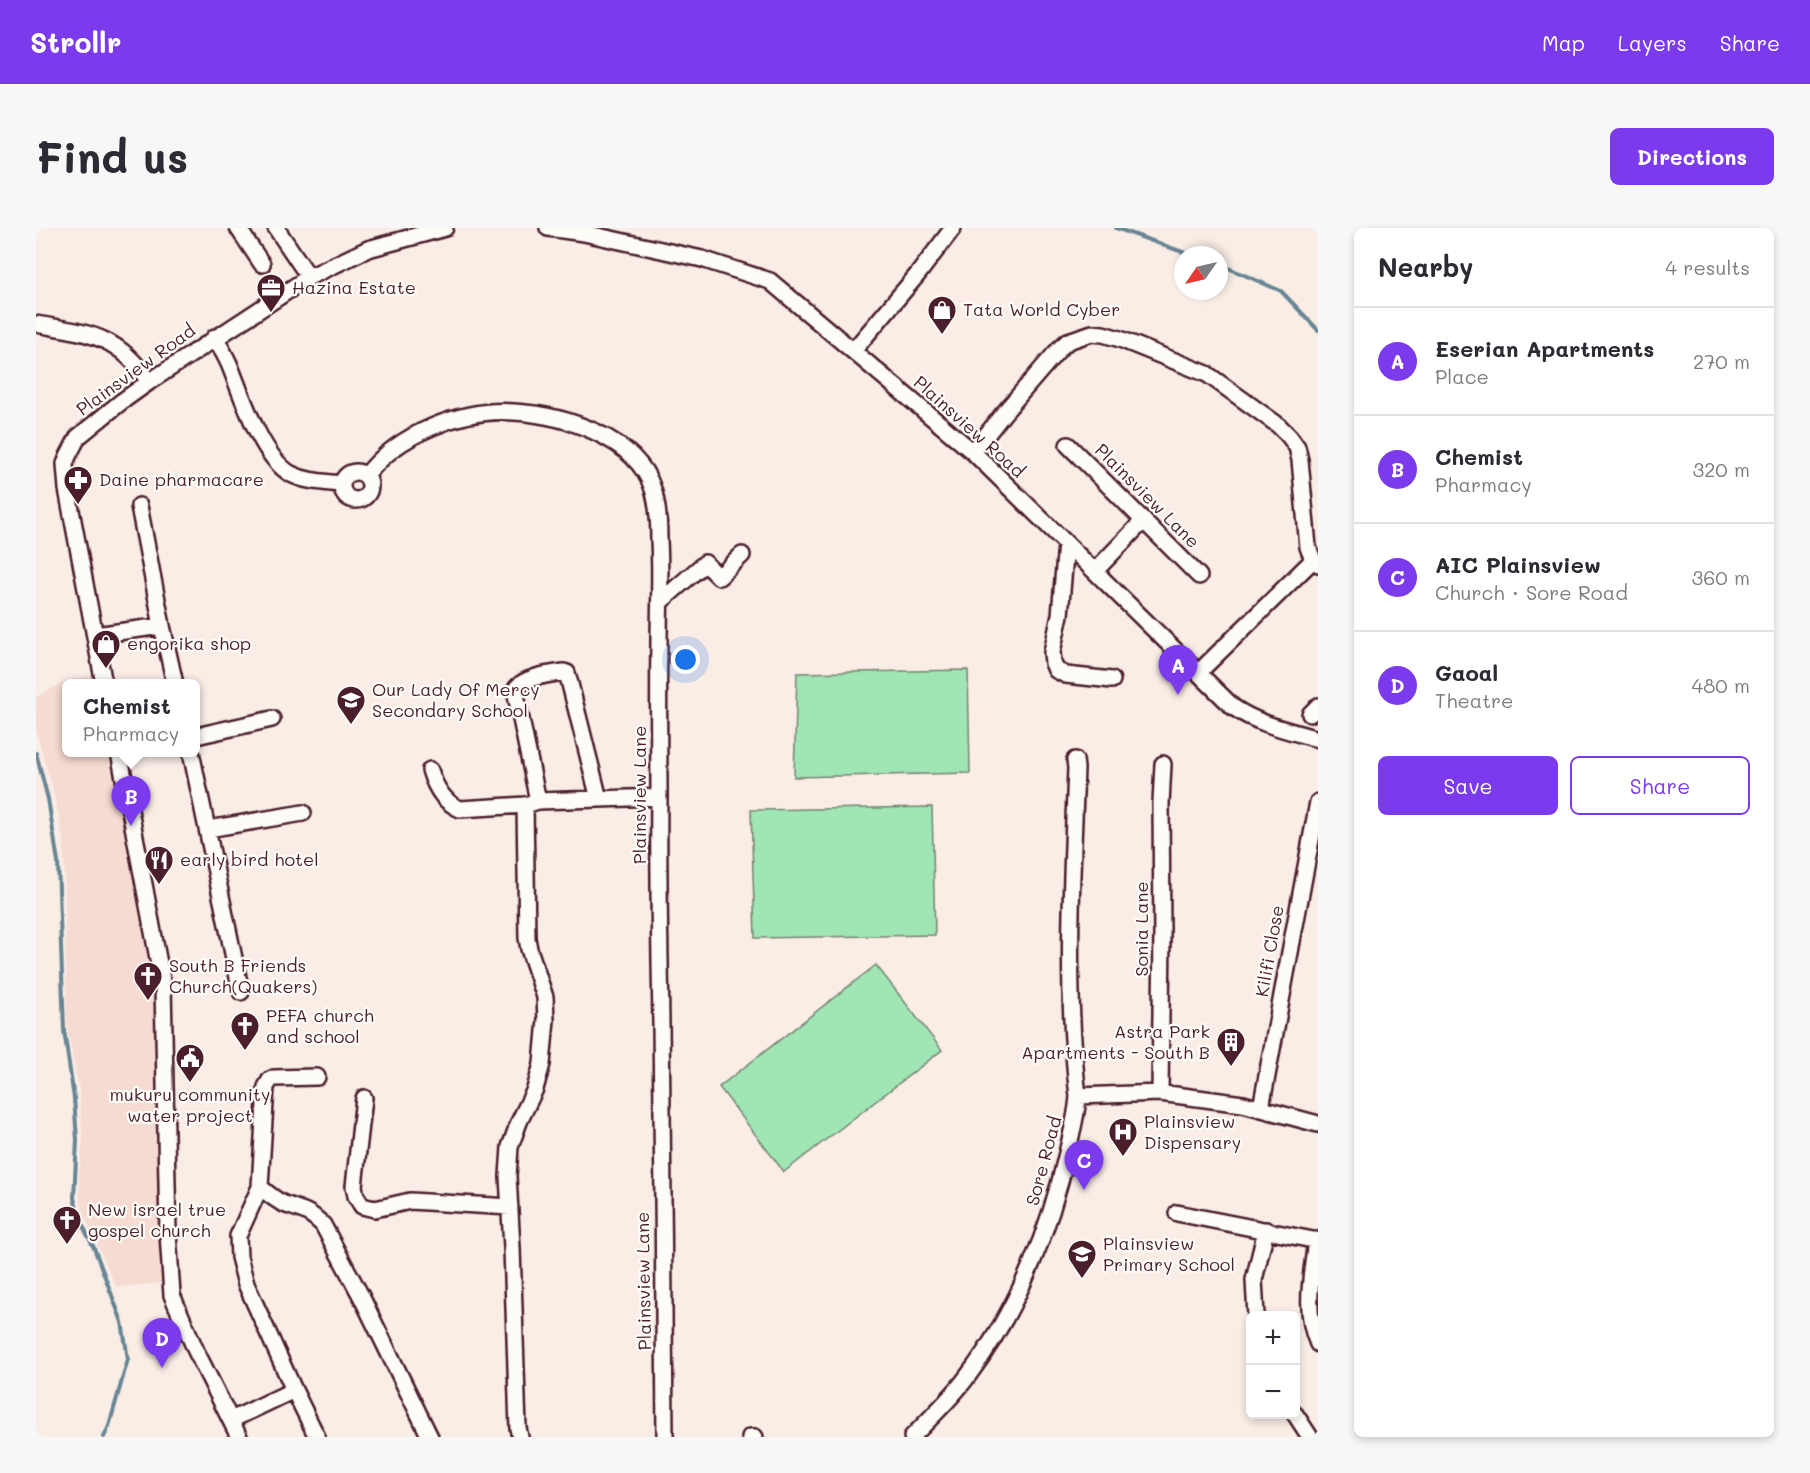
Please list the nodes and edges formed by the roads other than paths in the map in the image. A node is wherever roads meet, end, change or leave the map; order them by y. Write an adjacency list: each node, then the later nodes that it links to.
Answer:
1 (238, 228): 6 (street)
2 (276, 228): 7 (street)
3 (445, 228): 7 (street, Plainsview Road)
4 (548, 228): 10 (street, Plainsview Road)
5 (953, 228): 10 (street)
6 (261, 264)
7 (309, 277): 9 (street, Plainsview Road)
8 (36, 324): 11 (street)
9 (215, 338): 11 (street, Plainsview Road); 15 (street)
10 (853, 351): 13 (street, Plainsview Road)
11 (149, 381): 25 (street, Plainsview Road)
12 (1068, 445): 17 (street, Plainsview Lane)
13 (973, 452): 18 (street, Plainsview Road); 20 (street)
14 (366, 476): 15 (street); 15 (street); 23 (street, Plainsview Lane)
15 (341, 484)
16 (139, 506): 24 (street)
17 (1144, 520): 21 (street); 22 (street, Plainsview Lane)
18 (1066, 543): 21 (street, Plainsview Road); 29 (street)
19 (742, 555): 23 (street)
20 (1316, 562): 26 (street)
21 (1095, 571): 26 (street, Plainsview Road)
22 (1199, 576)
23 (660, 602): 38 (street, Plainsview Lane)
24 (162, 626): 25 (street); 28 (street)
25 (95, 635): 27 (street, Plainsview Road)
26 (1199, 672): 32 (street, Plainsview Road)
27 (103, 679)
28 (174, 679)
29 (1112, 680)
30 (272, 719): 31 (street)
31 (200, 735)
32 (1318, 740)
33 (120, 757): 60 (street)
34 (192, 757): 43 (street)
35 (1075, 760): 47 (street)
36 (1163, 764): 46 (street, Sonia Lane)
37 (430, 770): 41 (street)
38 (659, 797): 39 (street); 65 (street, Plainsview Lane)
39 (598, 799): 41 (street); 41 (street)
40 (1318, 802): 49 (street, Kilifi Close)
41 (532, 803): 52 (street)
42 (303, 813): 43 (street)
43 (208, 828): 44 (street)
44 (241, 992)
45 (317, 1077): 51 (street)
46 (1160, 1093): 47 (street, Sore Road); 49 (street, Sore Road)
47 (1078, 1096): 66 (street, Sore Road)
48 (364, 1098): 52 (street)
49 (1261, 1108): 50 (street, Sore Road)
50 (1318, 1124)
51 (260, 1187): 58 (street); 63 (street)
52 (510, 1207): 64 (street)
53 (1177, 1213): 54 (street)
54 (1266, 1230): 55 (street); 56 (street)
55 (1317, 1240): 57 (street)
56 (1256, 1311)
57 (1318, 1344)
58 (294, 1390): 60 (street); 62 (street)
59 (1298, 1419): 67 (street)
60 (231, 1420): 61 (street)
61 (239, 1437)
62 (317, 1437)
63 (430, 1437)
64 (520, 1437)
65 (665, 1437)
66 (912, 1437)
67 (1310, 1437)

